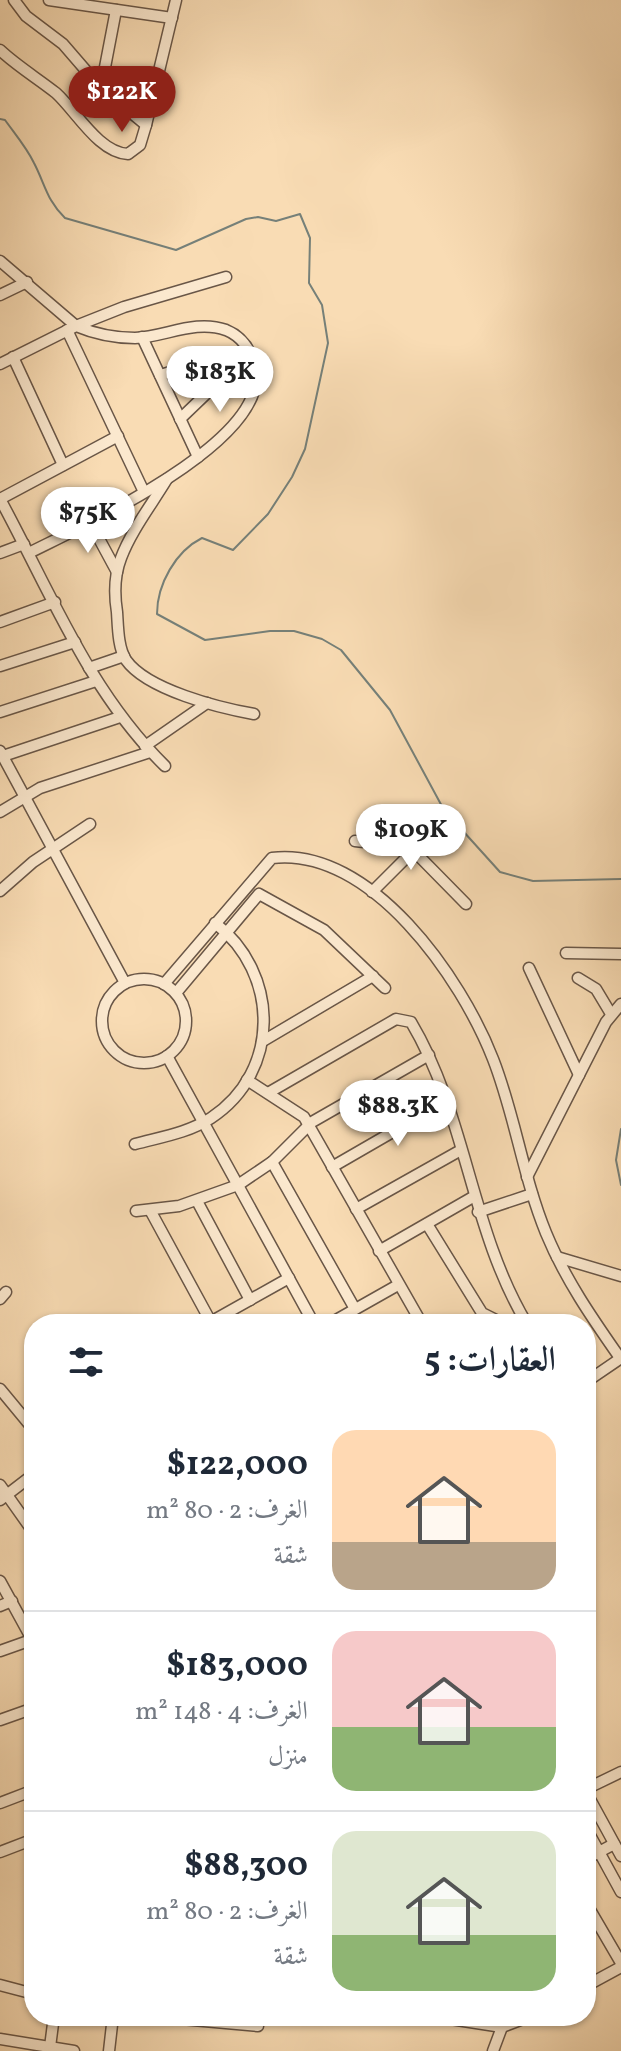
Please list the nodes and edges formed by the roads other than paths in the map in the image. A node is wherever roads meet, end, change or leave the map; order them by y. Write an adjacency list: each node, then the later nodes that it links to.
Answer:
1 (14, 0): 7 (street)
2 (49, 0): 4 (street)
3 (176, 0): 5 (street)
4 (116, 10): 5 (street); 7 (street)
5 (172, 18): 8 (street)
6 (0, 50): 8 (street)
7 (101, 88): 8 (street)
8 (146, 125)
9 (0, 261): 11 (street)
10 (226, 277): 13 (street)
11 (27, 282): 12 (street); 13 (street)
12 (0, 295)
13 (71, 328): 14 (street); 15 (street); 19 (street)
14 (142, 337): 17 (street); 20 (street)
15 (13, 357): 16 (street); 21 (street)
16 (0, 364)
17 (160, 375): 18 (street); 18 (street)
18 (180, 419): 20 (street)
19 (118, 436): 21 (street); 23 (street)
20 (198, 457): 22 (street)
21 (63, 465): 25 (street)
22 (168, 477): 23 (street); 27 (street)
23 (144, 492): 24 (street)
24 (90, 522): 25 (street); 27 (street)
25 (27, 548): 26 (street); 28 (street)
26 (0, 553)
27 (117, 572): 31 (street)
28 (55, 602): 29 (street); 30 (street)
29 (0, 622)
30 (75, 642): 32 (street); 33 (street)
31 (124, 656): 33 (street); 35 (street)
32 (0, 666)
33 (89, 668): 34 (street)
34 (96, 681): 36 (street); 38 (street)
35 (207, 703): 37 (street); 39 (street)
36 (0, 712)
37 (254, 714)
38 (120, 717): 39 (street); 40 (street)
39 (148, 749): 41 (street); 42 (street)
40 (2, 757): 42 (street)
41 (165, 766)
42 (24, 796): 43 (street); 46 (street)
43 (0, 812)
44 (90, 824): 46 (street)
45 (355, 841): 47 (street)
46 (53, 847): 48 (street); 58 (street)
47 (414, 850): 49 (street); 50 (street)
48 (0, 891)
49 (372, 892): 51 (street); 77 (street)
50 (466, 904)
51 (215, 923): 52 (street); 59 (street)
52 (225, 932): 56 (street); 61 (street); 64 (street)
53 (566, 953): 54 (street)
54 (621, 954)
55 (529, 968): 67 (street)
56 (373, 976): 60 (street); 64 (street)
57 (578, 978): 63 (street)
58 (125, 983): 59 (street); 66 (street)
59 (164, 984): 61 (street)
60 (385, 988)
61 (176, 993): 66 (street)
62 (621, 1004): 63 (street)
63 (611, 1014): 67 (street)
64 (263, 1041): 68 (street)
65 (429, 1055): 69 (street); 70 (street); 72 (street)
66 (167, 1056): 71 (street)
67 (579, 1075): 77 (street)
68 (247, 1080): 69 (street); 71 (street)
69 (268, 1093): 72 (street)
70 (448, 1100): 74 (street); 76 (street)
71 (204, 1122): 73 (street); 78 (street)
72 (308, 1124): 75 (street); 76 (street)
73 (135, 1144)
74 (461, 1150): 80 (street); 82 (street)
75 (272, 1162): 78 (street); 93 (street)
76 (332, 1167): 82 (street)
77 (527, 1177): 79 (street)
78 (238, 1185): 81 (street); 90 (street)
79 (532, 1194): 85 (street); 88 (street)
80 (473, 1197): 85 (street); 86 (street)
81 (197, 1201): 83 (street); 92 (street)
82 (356, 1209): 87 (street)
83 (150, 1210): 84 (street); 94 (street)
84 (136, 1211)
85 (478, 1212): 100 (street)
86 (427, 1224): 87 (street); 99 (street)
87 (379, 1251): 91 (street)
88 (557, 1257): 89 (street); 101 (street)
89 (621, 1276)
90 (289, 1278): 92 (street); 96 (street)
91 (398, 1285): 93 (street); 98 (street)
92 (250, 1300): 95 (street)
93 (355, 1309): 97 (street)
94 (205, 1314)
95 (226, 1314)
96 (309, 1314)
97 (346, 1314)
98 (416, 1314)
99 (484, 1314)
100 (523, 1314)
101 (589, 1314)
102 (596, 1323): 103 (street)
103 (621, 1358): 104 (street)
104 (596, 1375)
105 (0, 1389): 106 (street)
106 (24, 1418)
107 (24, 1480): 108 (street)
108 (2, 1493): 109 (street)
109 (24, 1520)
110 (0, 1581): 111 (street)
111 (12, 1601): 112 (street); 113 (street)
112 (0, 1606)
113 (24, 1623)
114 (24, 1644): 115 (street)
115 (0, 1651)
116 (24, 1712): 117 (street)
117 (0, 1720)
118 (621, 1772): 119 (street)
119 (596, 1786)
120 (24, 1794): 121 (street)
121 (0, 1803)
122 (596, 1810): 124 (street)
123 (24, 1843): 126 (street)
124 (614, 1844): 127 (street); 129 (street)
125 (596, 1846): 127 (street)
126 (0, 1852)
127 (599, 1852): 128 (street); 130 (street)
128 (596, 1854)
129 (621, 1856)
130 (621, 1892)
131 (596, 1921): 132 (street)
132 (621, 1965): 133 (street)
133 (596, 1980)
134 (0, 1985): 135 (street)
135 (24, 1991)
136 (53, 2026): 141 (street)
137 (112, 2026): 143 (street)
138 (496, 2026): 139 (street)
139 (502, 2027): 144 (street)
140 (0, 2039): 141 (street)
141 (50, 2047): 142 (street)
142 (74, 2051)
143 (109, 2051)
144 (493, 2051)

